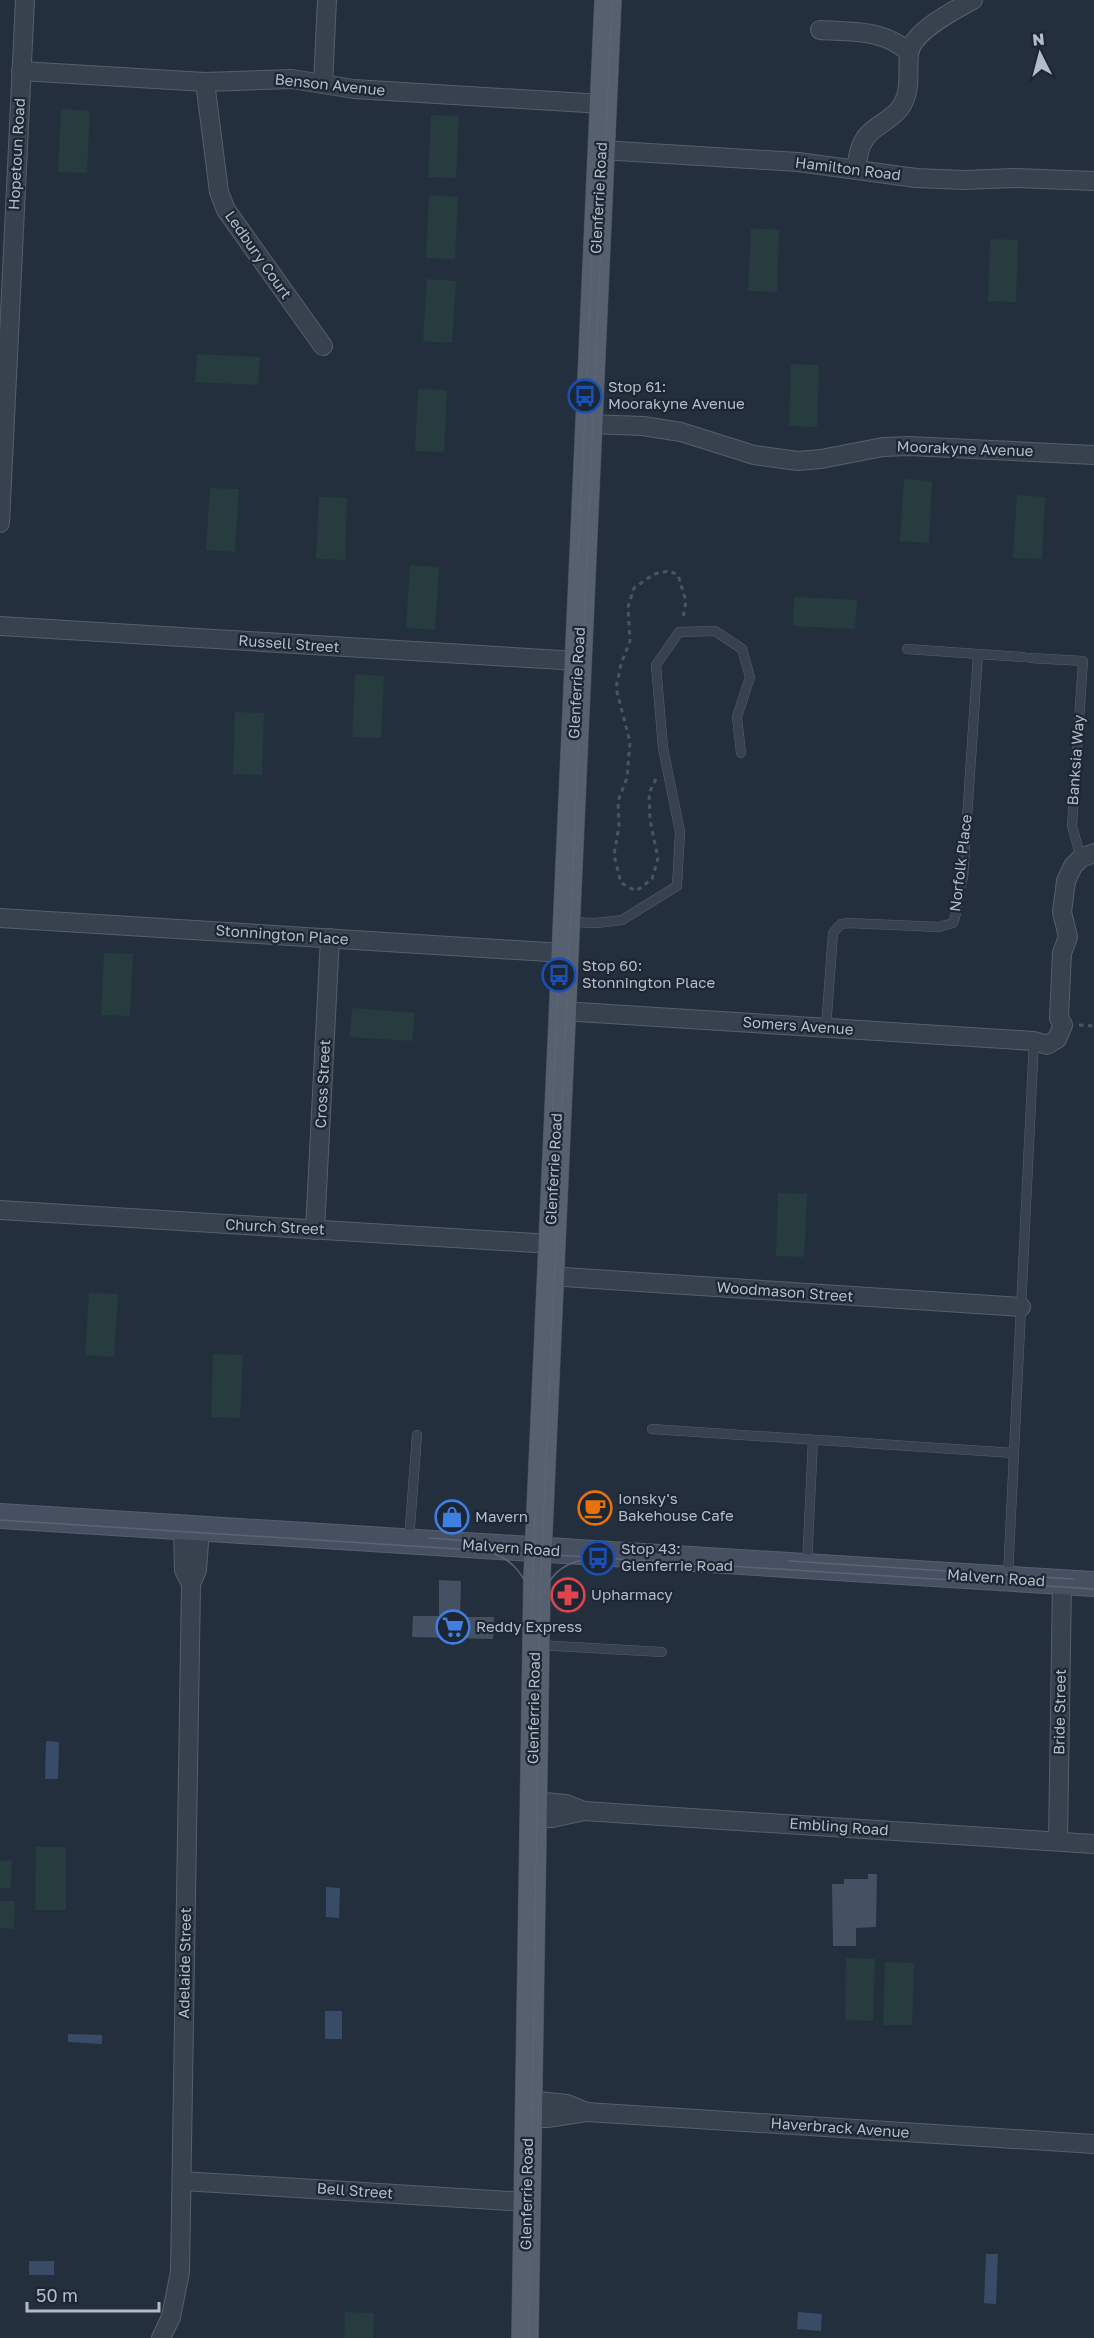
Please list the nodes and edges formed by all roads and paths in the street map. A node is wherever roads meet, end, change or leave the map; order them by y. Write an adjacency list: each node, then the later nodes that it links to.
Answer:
1 (25, 0): 7 (street, Hopetoun Road)
2 (327, 0): 9 (street)
3 (608, 0): 10 (main road, Glenferrie Road)
4 (973, 0): 6 (street)
5 (820, 30): 6 (street)
6 (909, 52): 12 (street)
7 (21, 72): 8 (street, Benson Avenue); 15 (street, Hopetoun Road)
8 (205, 82): 9 (street, Benson Avenue); 14 (street, Ledbury Court)
9 (323, 84): 10 (street, Benson Avenue)
10 (603, 104): 11 (main road, Glenferrie Road)
11 (601, 150): 12 (street, Hamilton Road); 16 (main road, Glenferrie Road)
12 (856, 168): 13 (street, Hamilton Road)
13 (1094, 181)
14 (323, 346)
15 (2, 418): 18 (street, Hopetoun Road)
16 (589, 424): 17 (street, Moorakyne Avenue); 23 (main road, Glenferrie Road)
17 (1094, 455)
18 (0, 523)
19 (0, 626): 23 (street, Russell Street)
20 (682, 632): 24 (lane); 25 (lane); 25 (path)
21 (907, 649): 22 (lane)
22 (978, 654): 26 (lane, Banksia Way); 34 (lane, Norfolk Place)
23 (578, 661): 28 (main road, Glenferrie Road)
24 (741, 753)
25 (666, 766): 28 (lane)
26 (1087, 855): 35 (street, Somers Avenue)
27 (0, 918): 29 (street, Stonnington Place)
28 (565, 922): 30 (main road, Glenferrie Road)
29 (330, 938): 30 (street, Stonnington Place); 37 (street, Cross Street)
30 (564, 953): 31 (main road, Glenferrie Road)
31 (562, 1011): 34 (street, Somers Avenue); 38 (main road, Glenferrie Road)
32 (1077, 1025): 33 (path)
33 (1094, 1026)
34 (826, 1028): 35 (street, Somers Avenue)
35 (1034, 1041): 40 (lane)
36 (0, 1210): 37 (street, Church Street)
37 (315, 1230): 38 (street, Church Street)
38 (551, 1244): 39 (main road, Glenferrie Road)
39 (549, 1276): 40 (street, Woodmason Street); 48 (main road, Glenferrie Road)
40 (1021, 1307): 44 (lane)
41 (652, 1429): 43 (lane)
42 (417, 1435): 47 (lane)
43 (813, 1440): 44 (lane); 49 (lane)
44 (1014, 1454): 50 (lane)
45 (0, 1516): 46 (main road, Malvern Road)
46 (192, 1528): 47 (main road, Malvern Road); 60 (street, Adelaide Street)
47 (409, 1542): 48 (main road, Malvern Road)
48 (538, 1550): 49 (main road, Malvern Road); 53 (main road, Glenferrie Road)
49 (807, 1566): 50 (main road, Malvern Road)
50 (1008, 1579): 51 (main road, Malvern Road)
51 (1062, 1582): 52 (main road, Malvern Road); 56 (street, Bride Street)
52 (1094, 1584)
53 (535, 1645): 54 (lane); 55 (main road, Glenferrie Road)
54 (662, 1652)
55 (532, 1810): 56 (street, Embling Road); 58 (main road, Glenferrie Road)
56 (1058, 1841): 57 (street, Embling Road)
57 (1094, 1844)
58 (528, 2109): 59 (street, Haverbrack Avenue); 61 (main road, Glenferrie Road)
59 (1094, 2144)
60 (182, 2181): 61 (street, Bell Street); 62 (street, Adelaide Street)
61 (527, 2202): 63 (main road, Glenferrie Road)
62 (161, 2338)
63 (525, 2338)

